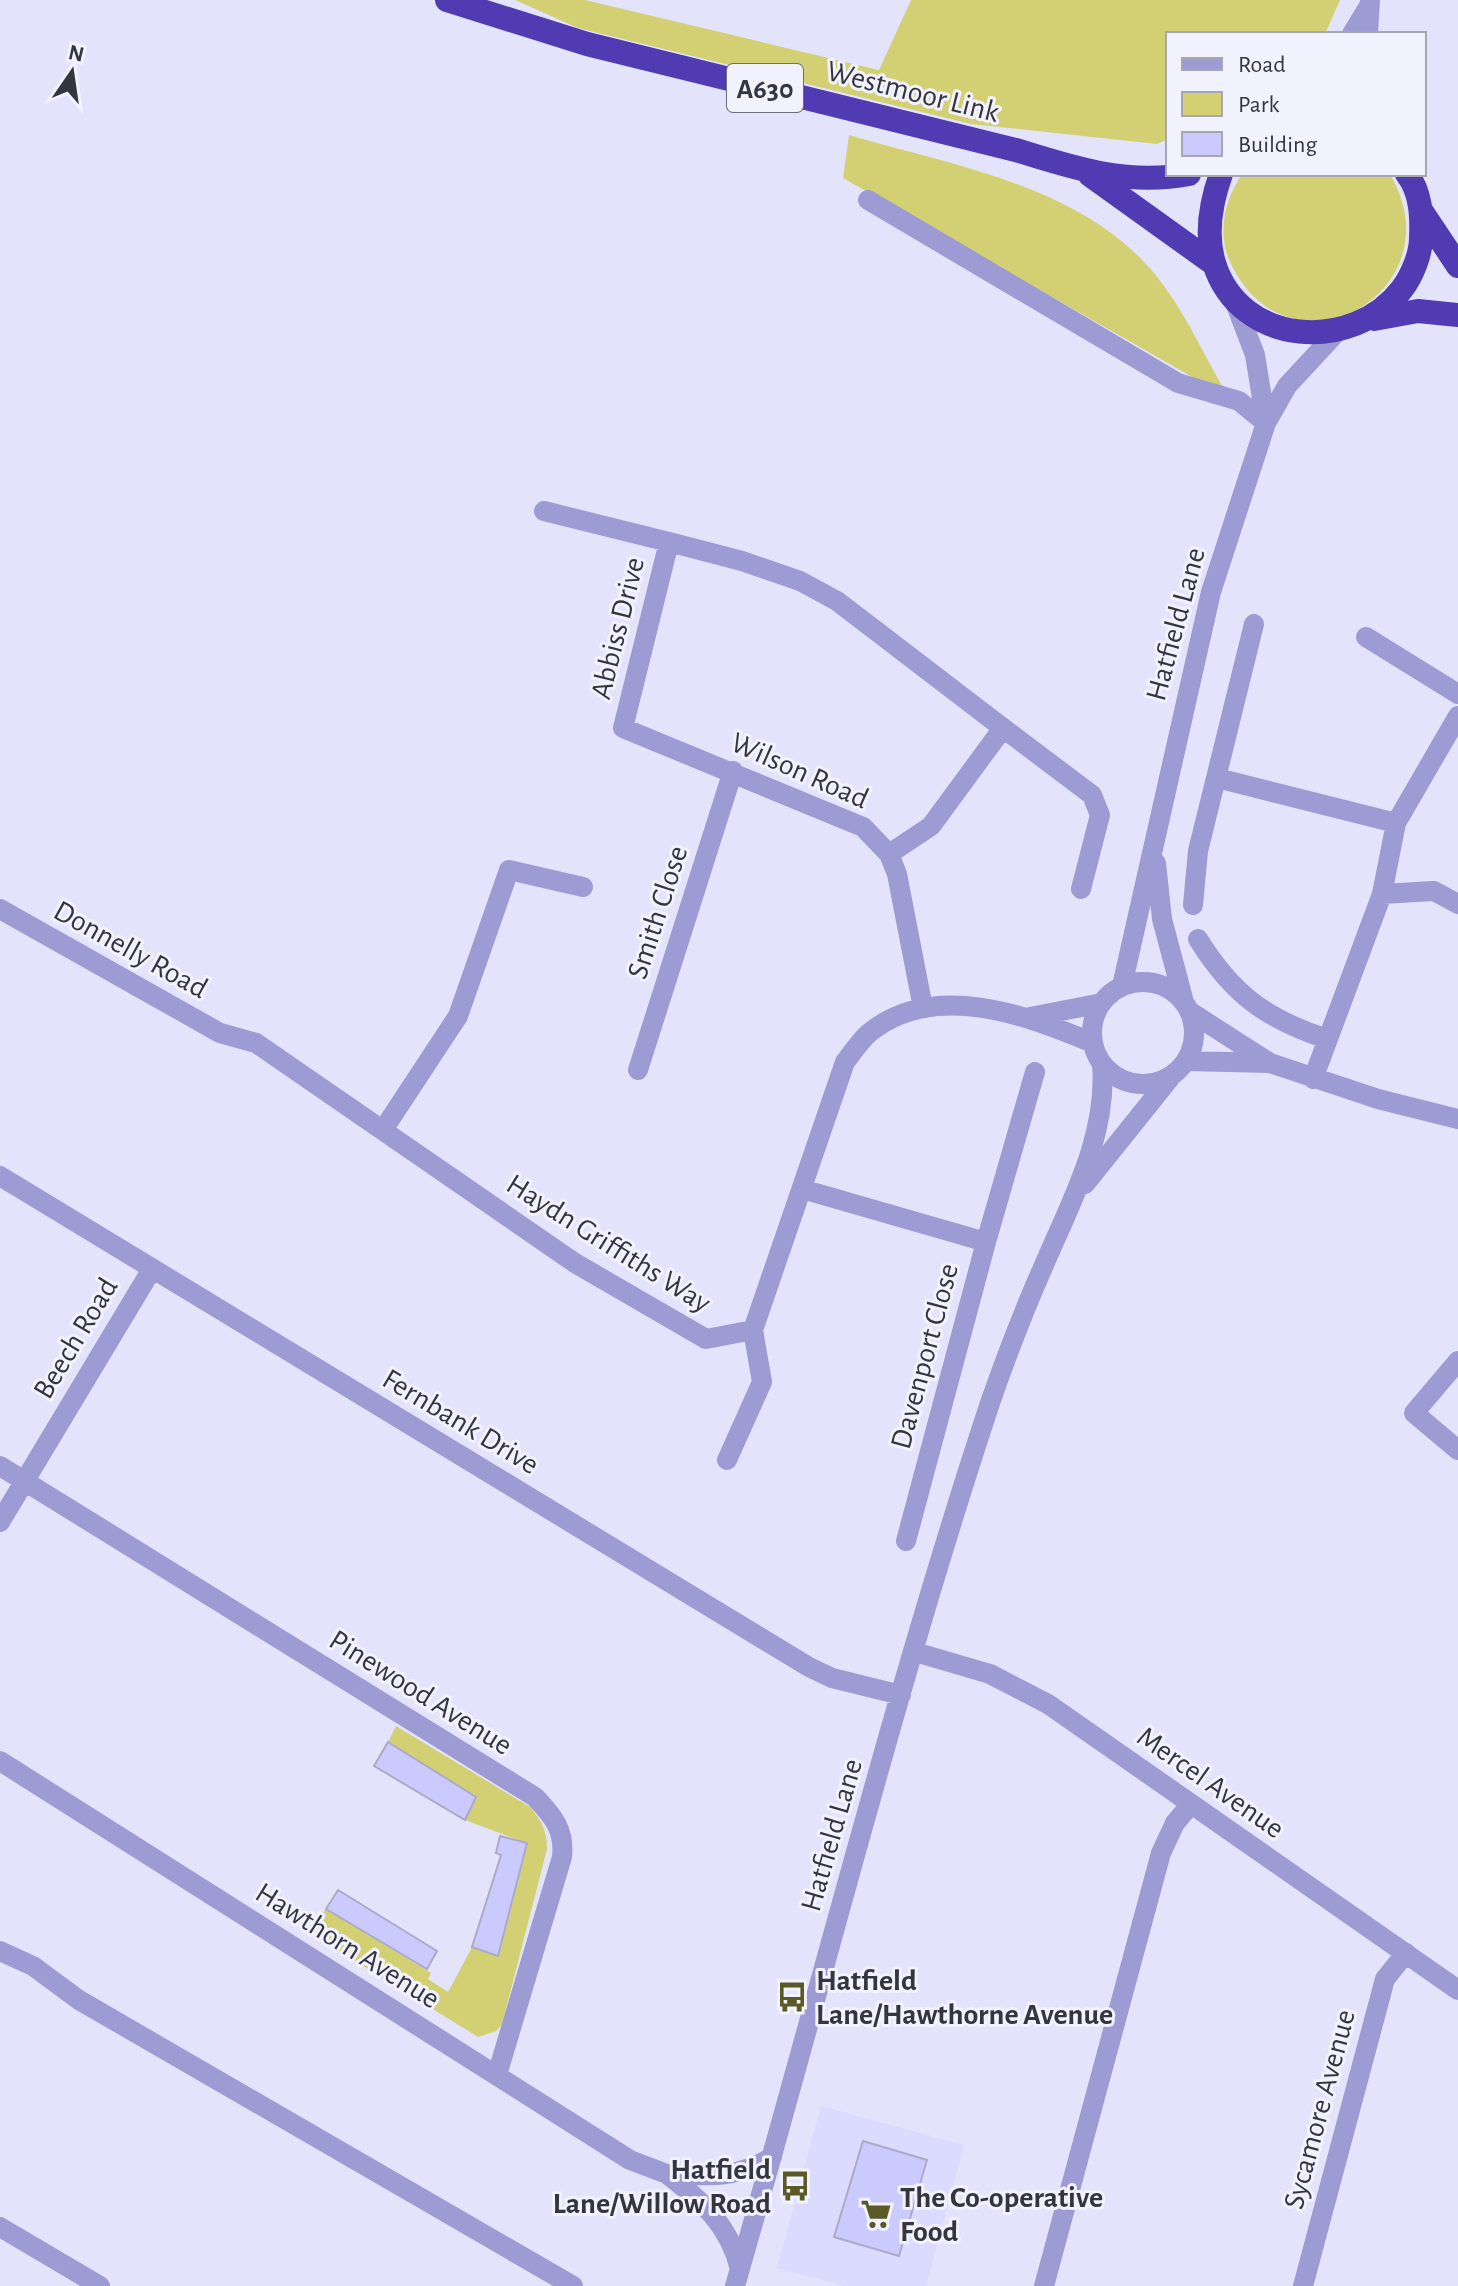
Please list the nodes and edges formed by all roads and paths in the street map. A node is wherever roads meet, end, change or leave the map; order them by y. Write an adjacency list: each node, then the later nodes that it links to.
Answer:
1 (447, 0): 5 (highway, Westmoor Link / A630)
2 (1370, 3): 3 (street); 4 (street)
3 (1353, 32)
4 (1368, 32)
5 (1084, 172): 6 (highway, Westmoor Link / A630); 11 (highway, Westmoor Link / A630)
6 (1174, 176)
7 (1220, 176): 11 (highway)
8 (1410, 176): 10 (highway)
9 (868, 200): 17 (street)
10 (1422, 212): 12 (highway); 15 (highway)
11 (1214, 264): 13 (highway)
12 (1458, 266)
13 (1231, 293): 16 (highway); 17 (street, Hatfield Lane)
14 (1458, 315): 15 (highway)
15 (1363, 323): 16 (highway)
16 (1337, 332): 17 (street, Hatfield Lane)
17 (1266, 423): 29 (street, Hatfield Lane)
18 (544, 511): 19 (street, Abbiss Drive)
19 (669, 542): 24 (street, Abbiss Drive); 25 (street, Abbiss Drive)
20 (1254, 624): 27 (street)
21 (1366, 637): 22 (street)
22 (1458, 694)
23 (1458, 716): 28 (street)
24 (623, 728): 26 (street, Wilson Road)
25 (1003, 728): 30 (street); 32 (street, Abbiss Drive)
26 (733, 771): 30 (street, Wilson Road); 49 (street, Smith Close)
27 (1217, 778): 28 (street); 35 (street)
28 (1396, 823): 33 (street)
29 (1154, 843): 38 (street, Hatfield Lane); 40 (street, Hatfield Lane)
30 (889, 854): 41 (street, Wilson Road)
31 (583, 887): 54 (street)
32 (1081, 889)
33 (1382, 894): 34 (street); 44 (street)
34 (1458, 904)
35 (1193, 905)
36 (0, 909): 43 (street, Donnelly Road)
37 (1198, 939): 44 (street)
38 (1122, 986): 39 (street); 40 (street)
39 (1102, 1003): 42 (street); 45 (street)
40 (1187, 1006): 46 (street); 47 (street)
41 (923, 1008): 42 (street); 56 (street)
42 (1030, 1017): 45 (street)
43 (234, 1037): 54 (street, Haydn Griffiths Way)
44 (1327, 1039): 52 (street)
45 (1093, 1043): 48 (street)
46 (1186, 1061): 47 (street); 51 (street)
47 (1270, 1063): 52 (street)
48 (1102, 1064): 51 (street); 57 (street)
49 (638, 1070)
50 (1035, 1072): 58 (street, Davenport Close)
51 (1171, 1077): 57 (street)
52 (1313, 1079): 53 (street)
53 (1458, 1119)
54 (383, 1130): 60 (street, Haydn Griffiths Way)
55 (0, 1176): 59 (street, Fernbank Drive)
56 (802, 1189): 58 (street, Davenport Close); 60 (street)
57 (1080, 1190): 68 (street, Hatfield Lane)
58 (986, 1242): 67 (street, Davenport Close)
59 (152, 1269): 65 (street, Beech Road); 69 (street, Fernbank Drive)
60 (753, 1330): 63 (street)
61 (1458, 1361): 62 (street)
62 (1458, 1450)
63 (727, 1460)
64 (0, 1466): 65 (street, Pinewood Avenue)
65 (23, 1483): 66 (street, Beech Road); 75 (street, Pinewood Avenue)
66 (0, 1522)
67 (906, 1541)
68 (915, 1652): 69 (street, Hatfield Lane); 71 (street, Mercel Avenue)
69 (901, 1695): 76 (street, Hatfield Lane)
70 (0, 1761): 75 (street, Hawthorn Avenue)
71 (1191, 1804): 73 (street, Mercel Avenue); 82 (street)
72 (0, 1951): 81 (street)
73 (1406, 1953): 74 (street, Mercel Avenue); 83 (street, Sycamore Avenue)
74 (1458, 1990)
75 (497, 2075): 77 (street, Hawthorn Avenue)
76 (772, 2157): 77 (street, Hawthorn Avenue); 79 (street, Hatfield Lane)
77 (667, 2174): 79 (street, Hawthorn Avenue)
78 (0, 2227): 80 (street)
79 (738, 2278)
80 (100, 2286)
81 (573, 2286)
82 (1044, 2286)
83 (1303, 2286)

